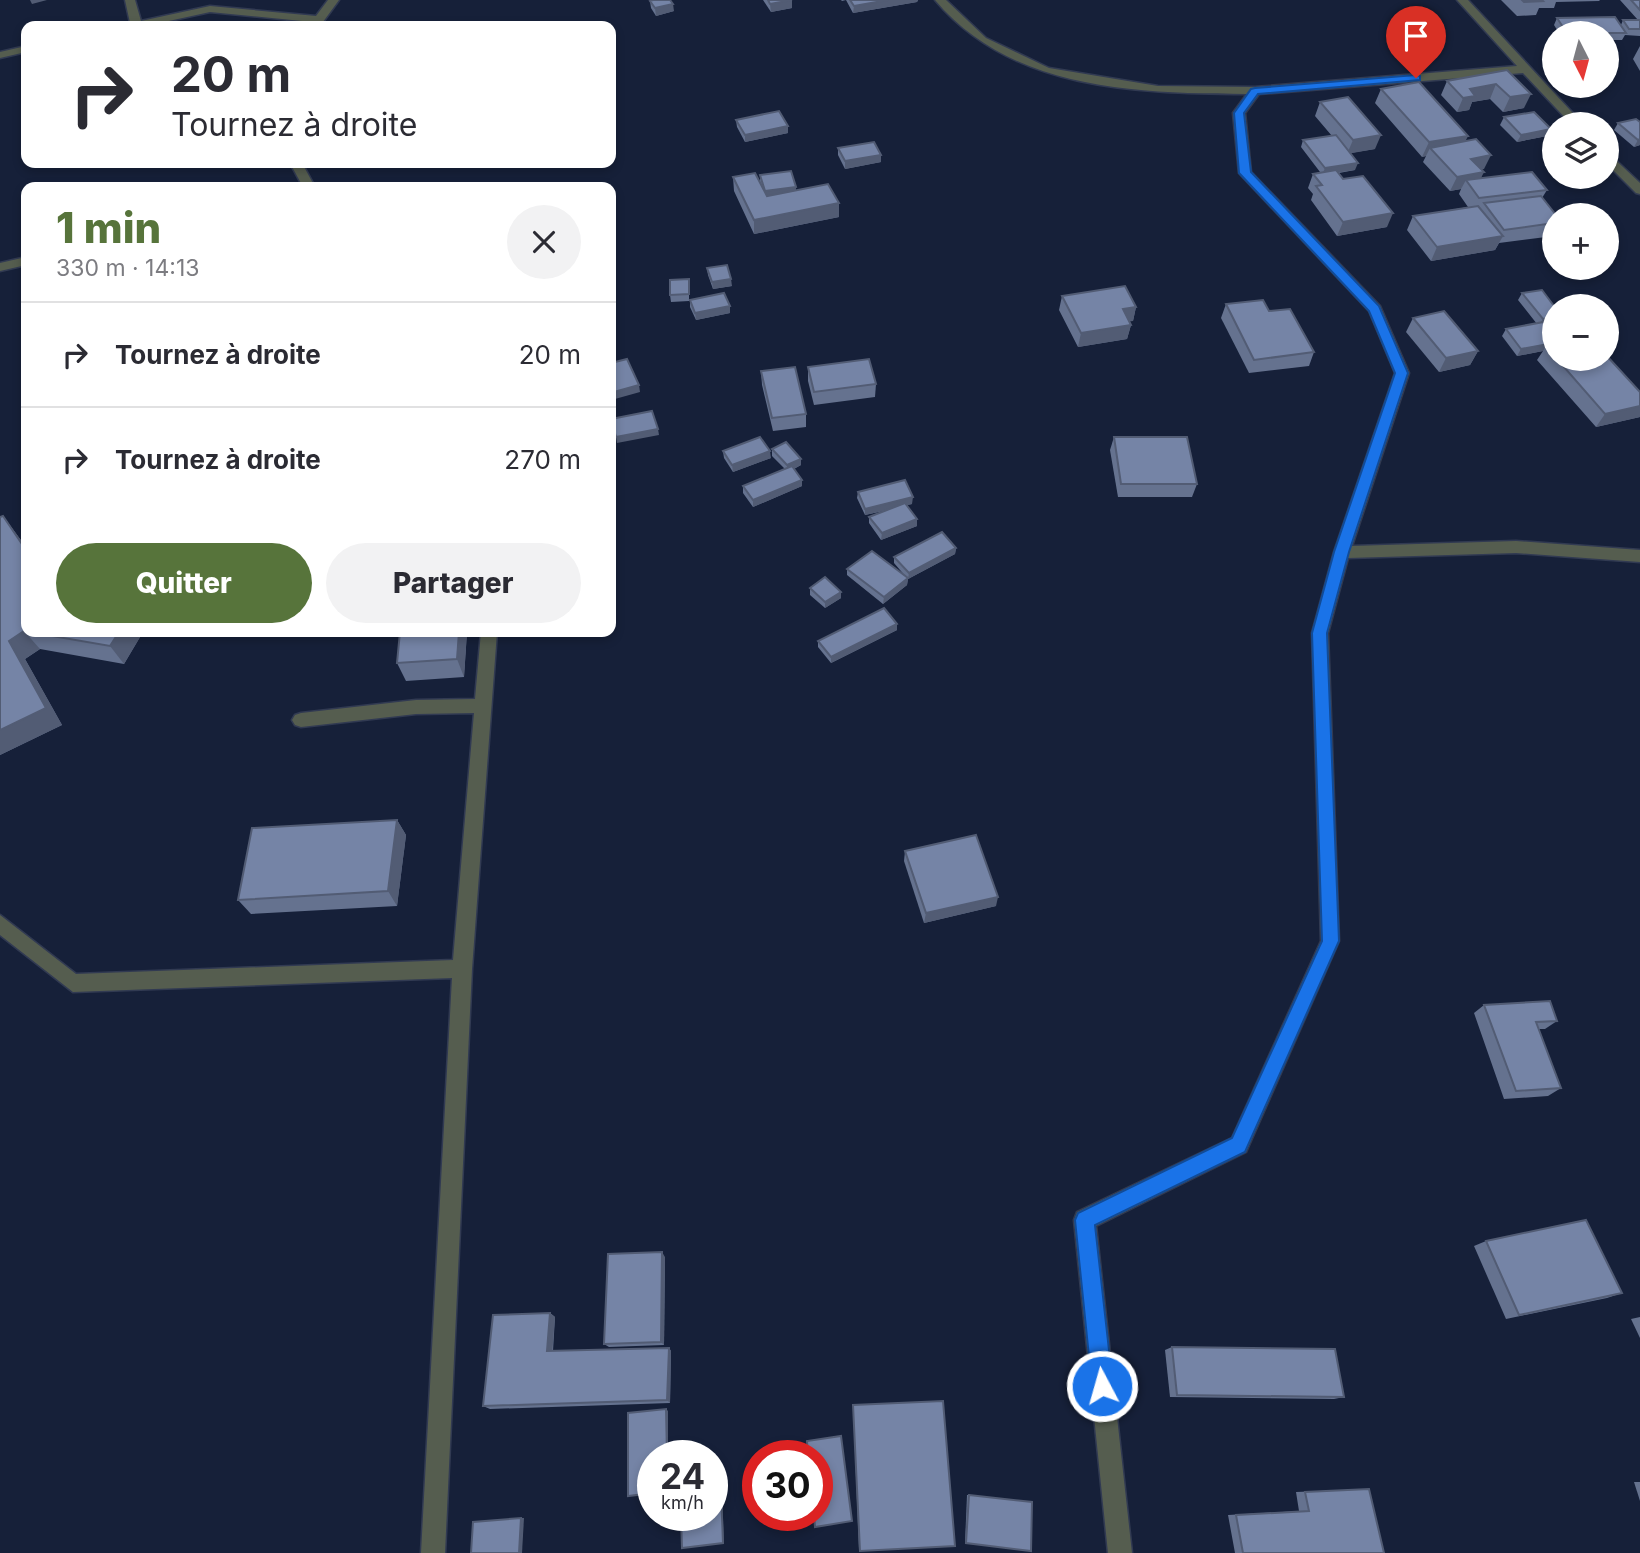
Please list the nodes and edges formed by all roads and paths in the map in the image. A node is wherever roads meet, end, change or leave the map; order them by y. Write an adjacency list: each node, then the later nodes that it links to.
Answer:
1 (130, 0): 5 (street)
2 (334, 0): 8 (street)
3 (940, 0): 12 (street)
4 (1462, 0): 11 (street)
5 (133, 21)
6 (156, 21): 7 (street)
7 (308, 21)
8 (317, 21)
9 (21, 50): 10 (street)
10 (0, 55)
11 (1524, 69): 12 (street); 13 (street)
12 (1255, 91): 18 (street)
13 (1565, 112)
14 (1619, 168): 15 (street)
15 (1640, 190)
16 (21, 262): 17 (street)
17 (0, 267)
18 (1342, 552): 19 (street); 26 (street)
19 (1640, 556)
20 (489, 637): 21 (street)
21 (484, 706): 22 (street); 24 (street)
22 (301, 720)
23 (0, 924): 24 (street)
24 (462, 969): 25 (street)
25 (433, 1553)
26 (1120, 1553)

